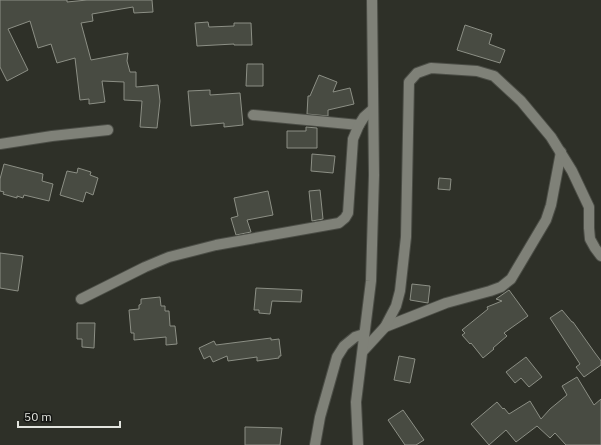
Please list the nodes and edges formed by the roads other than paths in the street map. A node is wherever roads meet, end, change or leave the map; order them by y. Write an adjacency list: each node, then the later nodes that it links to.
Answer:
1 (372, 0): 2 (street)
2 (373, 110): 4 (street); 11 (street)
3 (253, 115): 4 (street)
4 (359, 125): 9 (street)
5 (108, 130): 6 (street)
6 (0, 144)
7 (561, 152): 8 (street); 10 (street); 10 (street)
8 (601, 256)
9 (81, 299)
10 (386, 327): 12 (street)
11 (364, 334): 12 (street); 13 (street)
12 (363, 350): 14 (street)
13 (315, 445)
14 (358, 445)

